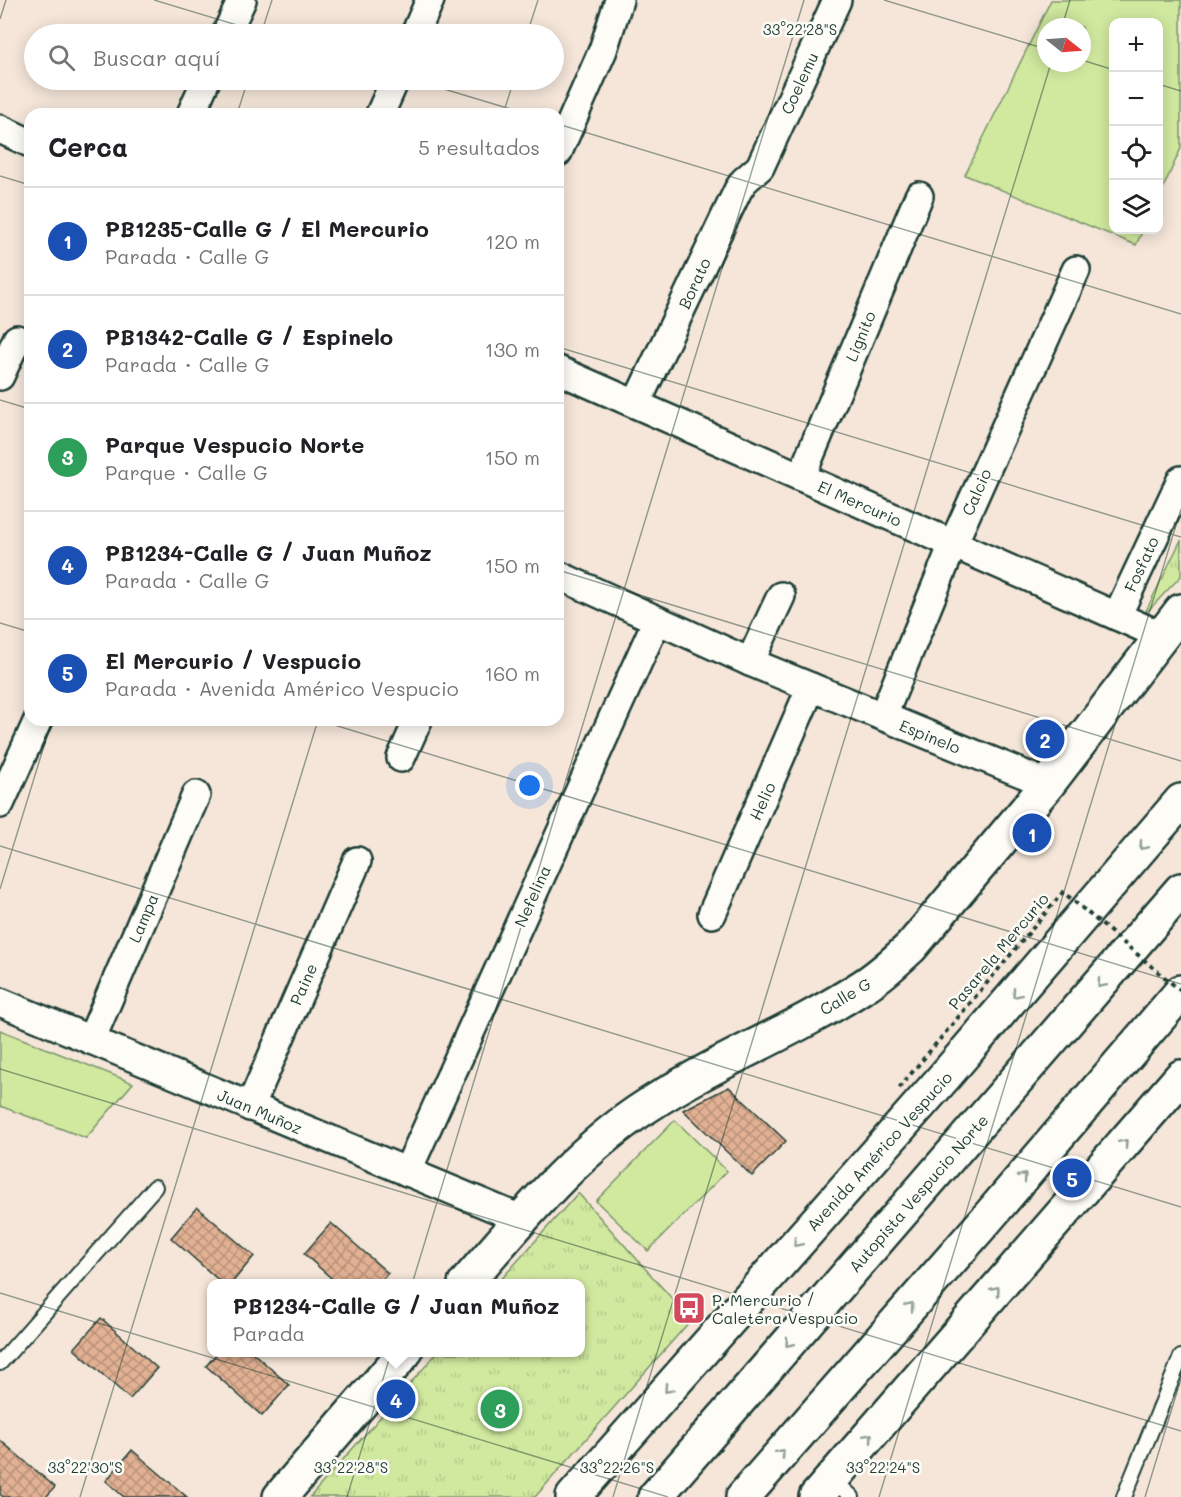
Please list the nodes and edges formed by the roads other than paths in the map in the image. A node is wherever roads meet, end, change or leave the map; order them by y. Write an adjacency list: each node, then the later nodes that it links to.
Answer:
1 (242, 0): 5 (street)
2 (430, 0): 6 (street)
3 (619, 0): 12 (street)
4 (837, 0): 14 (street, Coelemu)
5 (231, 24)
6 (419, 24)
7 (202, 90): 9 (street)
8 (391, 90): 10 (street)
9 (194, 108)
10 (383, 108)
11 (0, 129): 13 (street)
12 (564, 138)
13 (24, 140)
14 (760, 167): 20 (street, Borato)
15 (919, 196): 21 (street, Lignito)
16 (1076, 270): 23 (street, Calcio)
17 (16, 338): 19 (street)
18 (564, 373): 20 (street, El Mercurio)
19 (0, 376)
20 (636, 404): 21 (street, El Mercurio)
21 (801, 477): 23 (street, El Mercurio)
22 (1181, 480): 26 (street, Fosfato)
23 (953, 544): 26 (street, El Mercurio); 31 (street, Calcio)
24 (564, 578): 27 (street)
25 (781, 596): 29 (street)
26 (1117, 616): 28 (street, El Mercurio)
27 (657, 620): 29 (street); 47 (street, Nefelina)
28 (1171, 623): 35 (main road, Calle G)
29 (750, 662): 30 (street)
30 (811, 687): 31 (street, Espinelo); 41 (street, Helio)
31 (883, 716): 35 (street, Espinelo)
32 (35, 726): 36 (street)
33 (415, 726): 34 (street)
34 (401, 758)
35 (1048, 784): 49 (main road, Calle G)
36 (2, 792)
37 (196, 795): 44 (street, Lampa)
38 (1181, 801): 56 (main road, Avenida Américo Vespucio, one-way to 56)
39 (357, 861): 46 (street, Paine)
40 (1181, 890): 57 (main road, Autopista Vespucio Norte, one-way to 57)
41 (712, 914)
42 (1181, 992): 58 (main road, one-way to 42)
43 (0, 1002): 44 (street, Juan Muñoz)
44 (91, 1040): 46 (street, Juan Muñoz)
45 (1181, 1077): 54 (main road, one-way to 45)
46 (250, 1107): 47 (street, Juan Muñoz)
47 (407, 1172): 49 (street, Juan Muñoz)
48 (155, 1187): 53 (lane)
49 (521, 1219): 50 (main road, Calle G)
50 (469, 1279)
51 (402, 1357): 55 (main road)
52 (1181, 1358): 59 (lane)
53 (0, 1363)
54 (833, 1491)
55 (280, 1497)
56 (573, 1497)
57 (655, 1497)
58 (743, 1497)
59 (1124, 1497)

